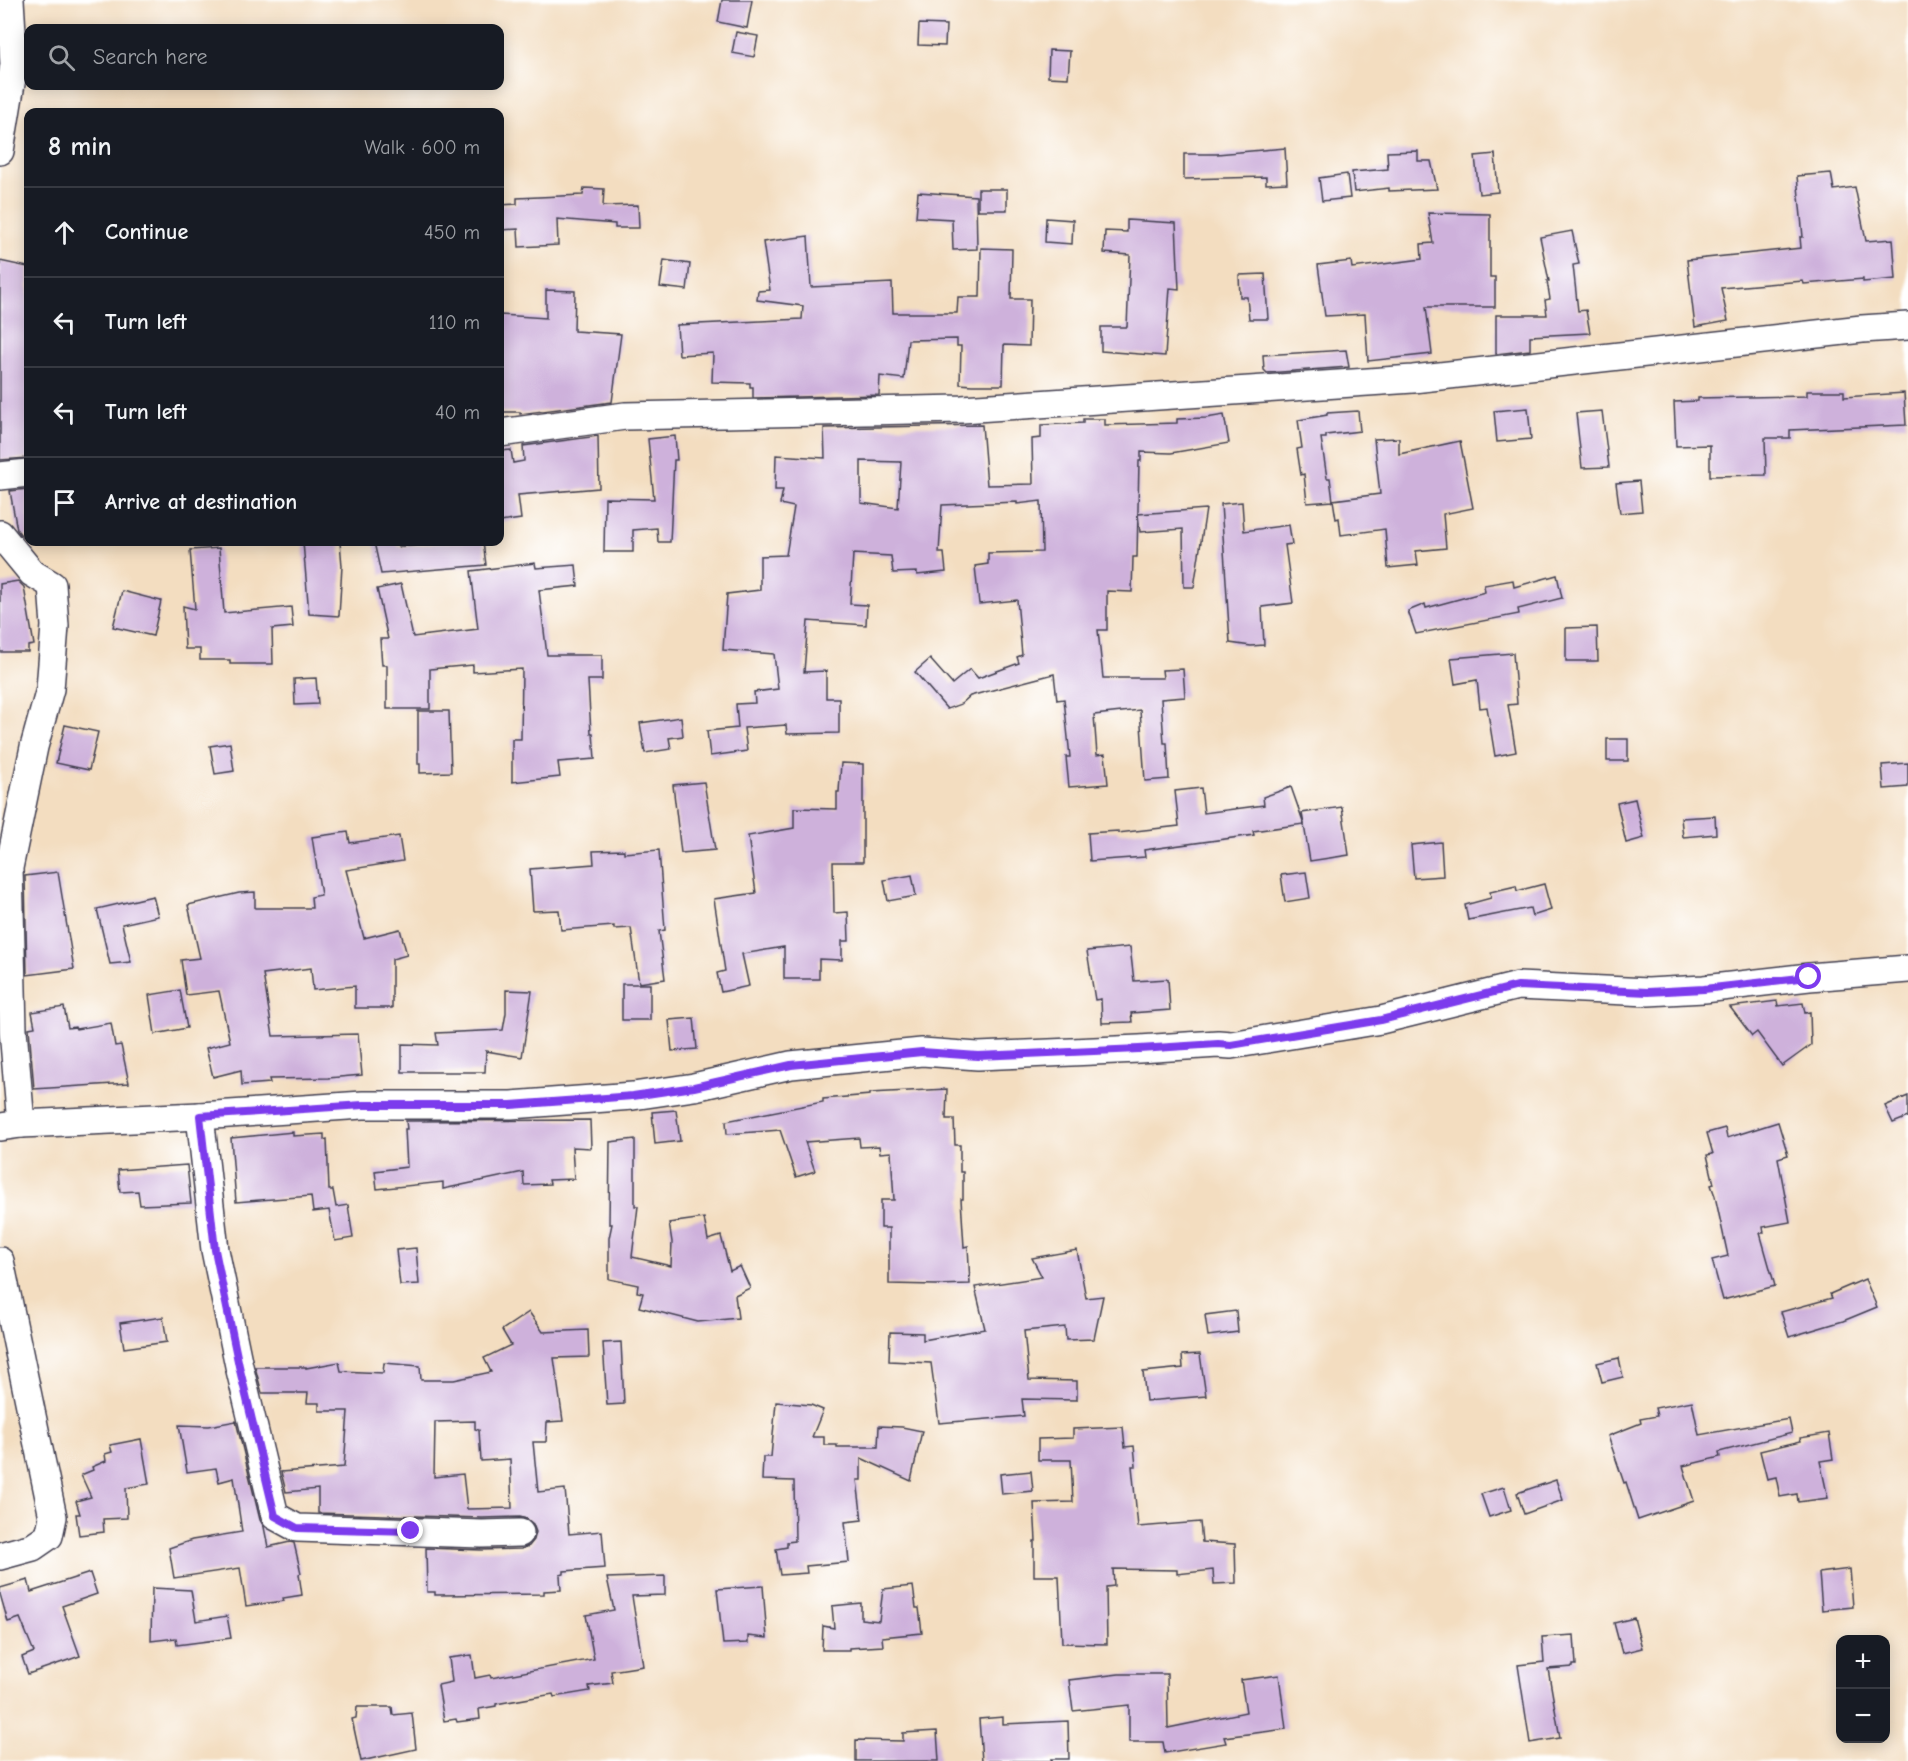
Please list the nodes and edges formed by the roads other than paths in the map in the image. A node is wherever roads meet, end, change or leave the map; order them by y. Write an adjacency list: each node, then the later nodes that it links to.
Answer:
1 (10, 0): 2 (street)
2 (0, 151)
3 (1908, 326): 4 (street)
4 (504, 432)
5 (24, 473): 6 (street)
6 (0, 476)
7 (0, 534): 10 (street)
8 (1908, 969): 9 (street)
9 (200, 1116): 10 (street); 12 (street)
10 (11, 1125)
11 (0, 1261): 13 (street)
12 (520, 1533)
13 (0, 1556)

